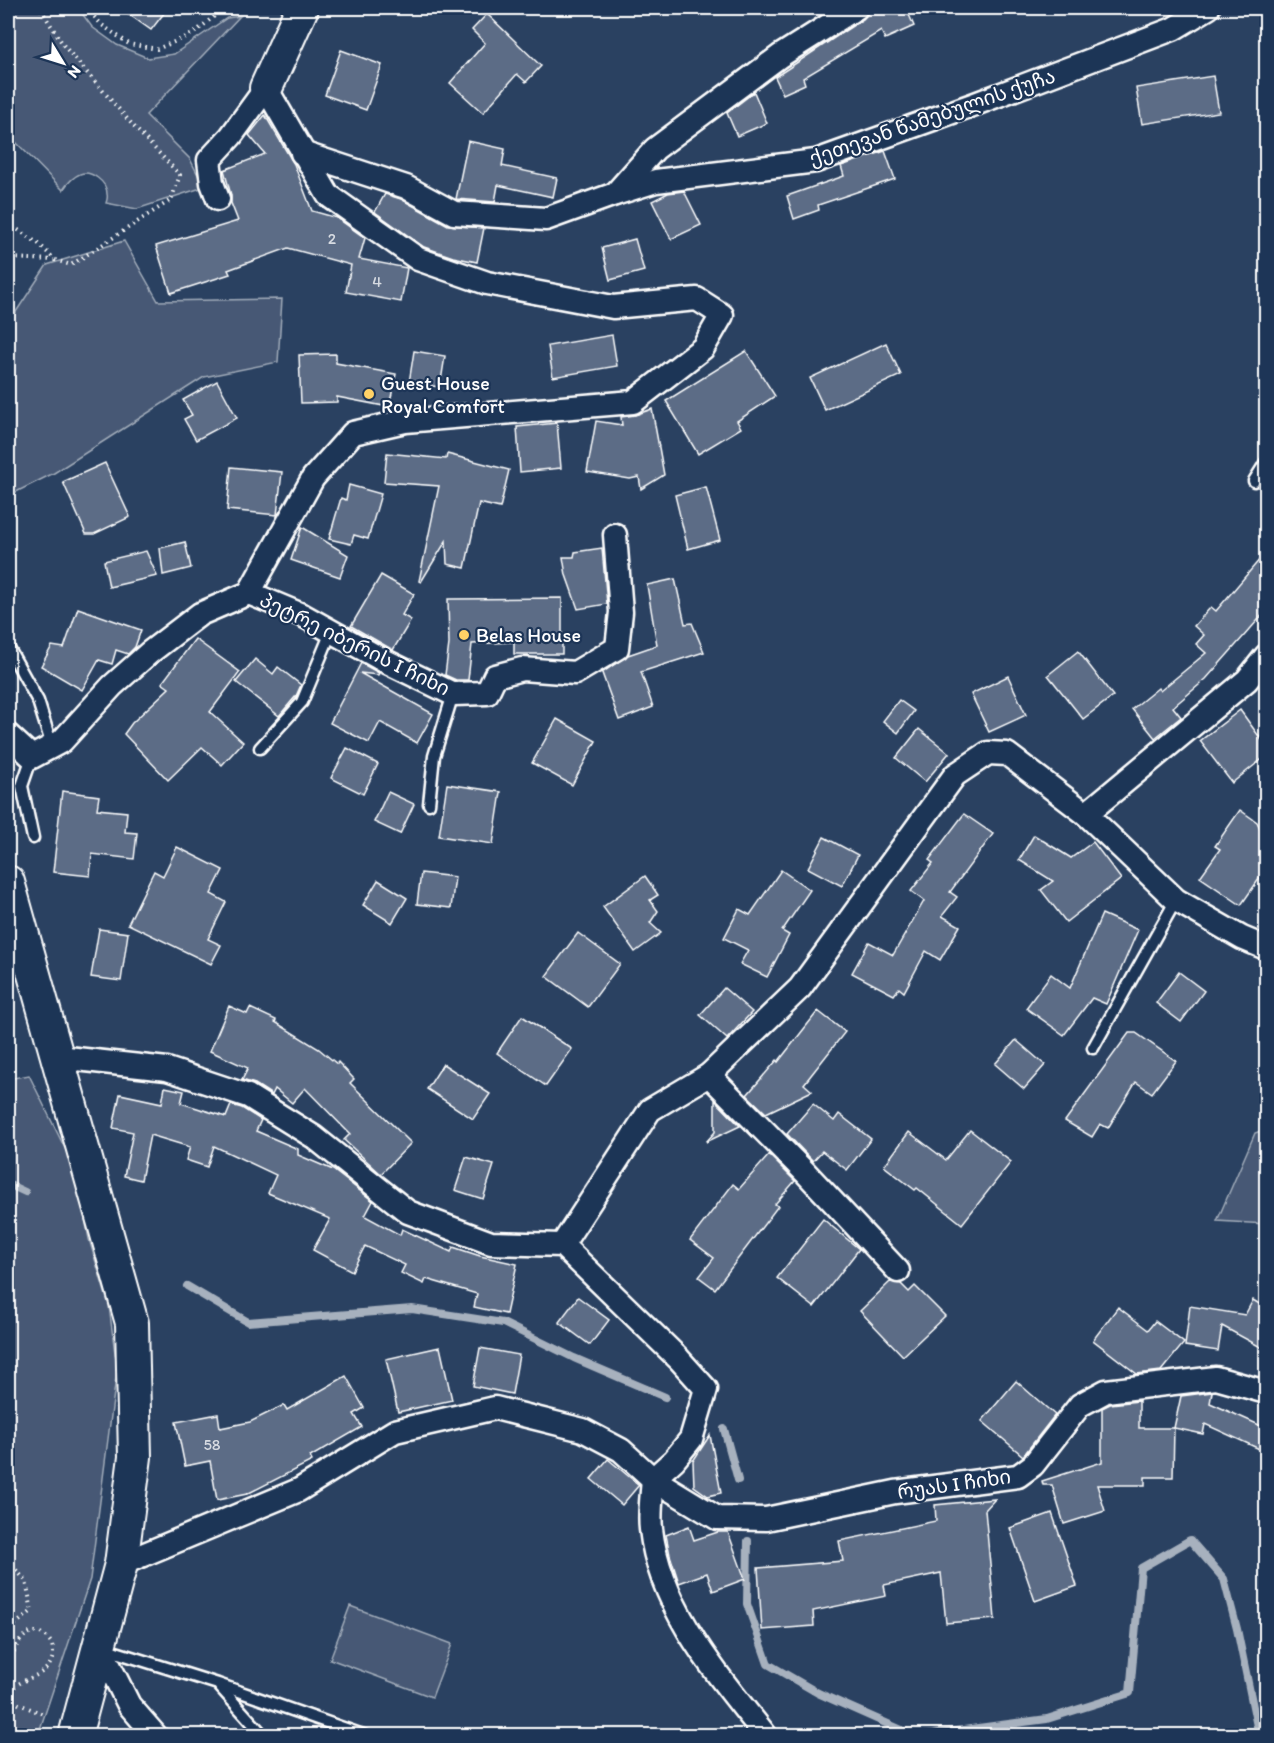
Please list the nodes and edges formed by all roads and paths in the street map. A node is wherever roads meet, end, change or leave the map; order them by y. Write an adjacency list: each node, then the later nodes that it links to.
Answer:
1 (40, 8): 14 (path)
2 (86, 8): 3 (path)
3 (224, 8)
4 (302, 8): 9 (main road)
5 (441, 8): 6 (lane)
6 (447, 8)
7 (856, 8): 11 (street)
8 (1208, 8): 11 (street, ქეთევან წამებულის ქუჩა)
9 (266, 88): 10 (street); 12 (street)
10 (302, 153): 11 (street, ქეთევან წამებულის ქუჩა); 19 (street)
11 (615, 194)
12 (218, 200)
13 (8, 223): 14 (path)
14 (55, 260): 15 (path)
15 (8, 262)
16 (1266, 462): 17 (lane)
17 (1254, 481)
18 (615, 535): 23 (street, პეტრე იბერის I ჩიხი)
19 (249, 593): 20 (street, პეტრე იბერის I ჩიხი); 26 (street)
20 (331, 632): 23 (street, პეტრე იბერის I ჩიხი); 25 (lane)
21 (8, 647): 26 (lane)
22 (1266, 656): 28 (street)
23 (453, 694): 27 (lane)
24 (8, 735): 26 (street)
25 (260, 748)
26 (42, 752): 29 (lane)
27 (429, 804)
28 (1086, 814): 31 (street); 35 (street)
29 (33, 838)
30 (8, 882): 34 (main road)
31 (1176, 900): 32 (street); 33 (lane)
32 (1266, 948)
33 (1093, 1048)
34 (58, 1057): 36 (street); 41 (main road)
35 (709, 1075): 36 (street); 37 (street)
36 (562, 1245): 39 (street)
37 (898, 1272)
38 (1266, 1392): 39 (street, რუას I ჩიხი)
39 (653, 1479): 41 (street, რუას I ჩიხი); 54 (street)
40 (8, 1561): 42 (path)
41 (121, 1564): 44 (main road)
42 (8, 1630)
43 (8, 1643): 45 (path)
44 (100, 1647): 46 (lane); 50 (main road); 51 (street)
45 (13, 1648): 47 (path); 47 (path)
46 (218, 1684): 52 (lane); 53 (lane)
47 (14, 1687): 48 (path)
48 (8, 1697): 49 (path)
49 (45, 1715)
50 (75, 1736)
51 (156, 1736)
52 (264, 1736)
53 (366, 1736)
54 (765, 1736)

